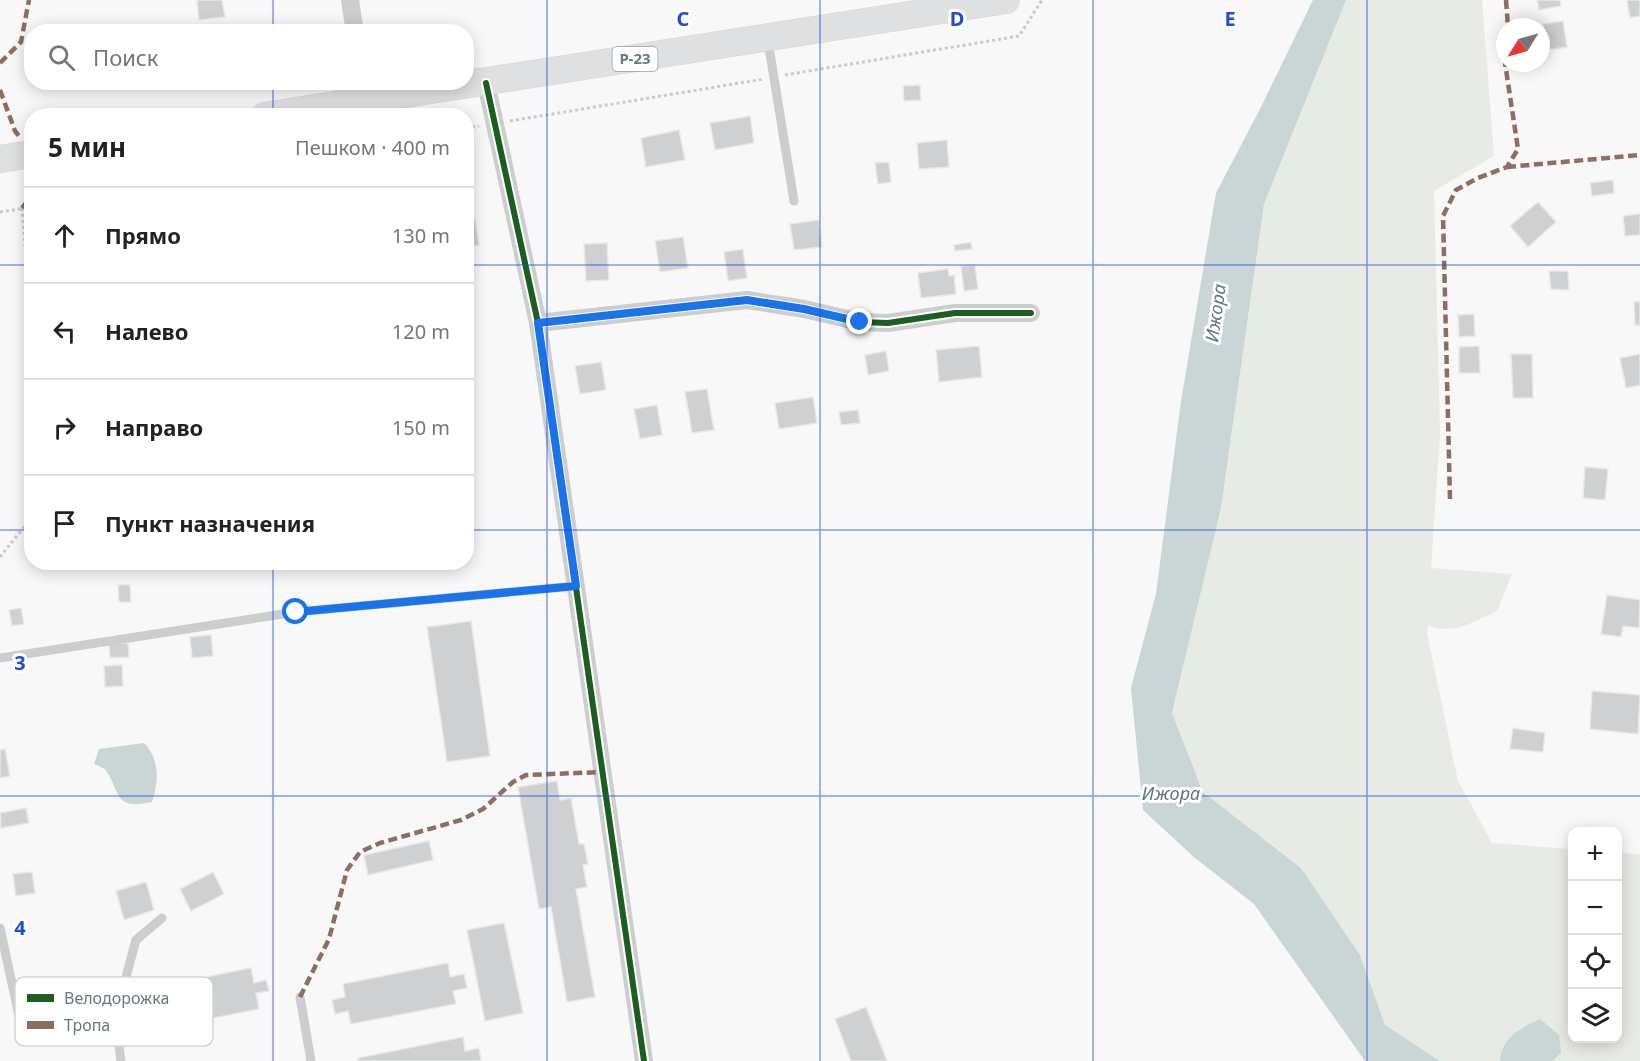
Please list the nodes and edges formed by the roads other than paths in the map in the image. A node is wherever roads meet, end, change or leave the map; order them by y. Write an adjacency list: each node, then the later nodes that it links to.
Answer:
1 (350, 0): 3 (street)
2 (1006, 0): 4 (main road, Р-23)
3 (354, 24)
4 (768, 38): 5 (main road, Р-23); 11 (lane)
5 (486, 83): 6 (main road, Р-23); 13 (street)
6 (474, 84)
7 (365, 90): 8 (main road, Р-23)
8 (295, 108)
9 (24, 155): 10 (main road)
10 (0, 159)
11 (794, 201)
12 (1031, 313): 13 (street)
13 (538, 323): 14 (street)
14 (576, 586): 15 (lane); 24 (street)
15 (0, 658)
16 (162, 918): 18 (lane)
17 (0, 928): 20 (lane)
18 (126, 977)
19 (300, 997): 23 (lane)
20 (15, 998)
21 (119, 1046): 22 (lane)
22 (121, 1061)
23 (311, 1061)
24 (644, 1061)

